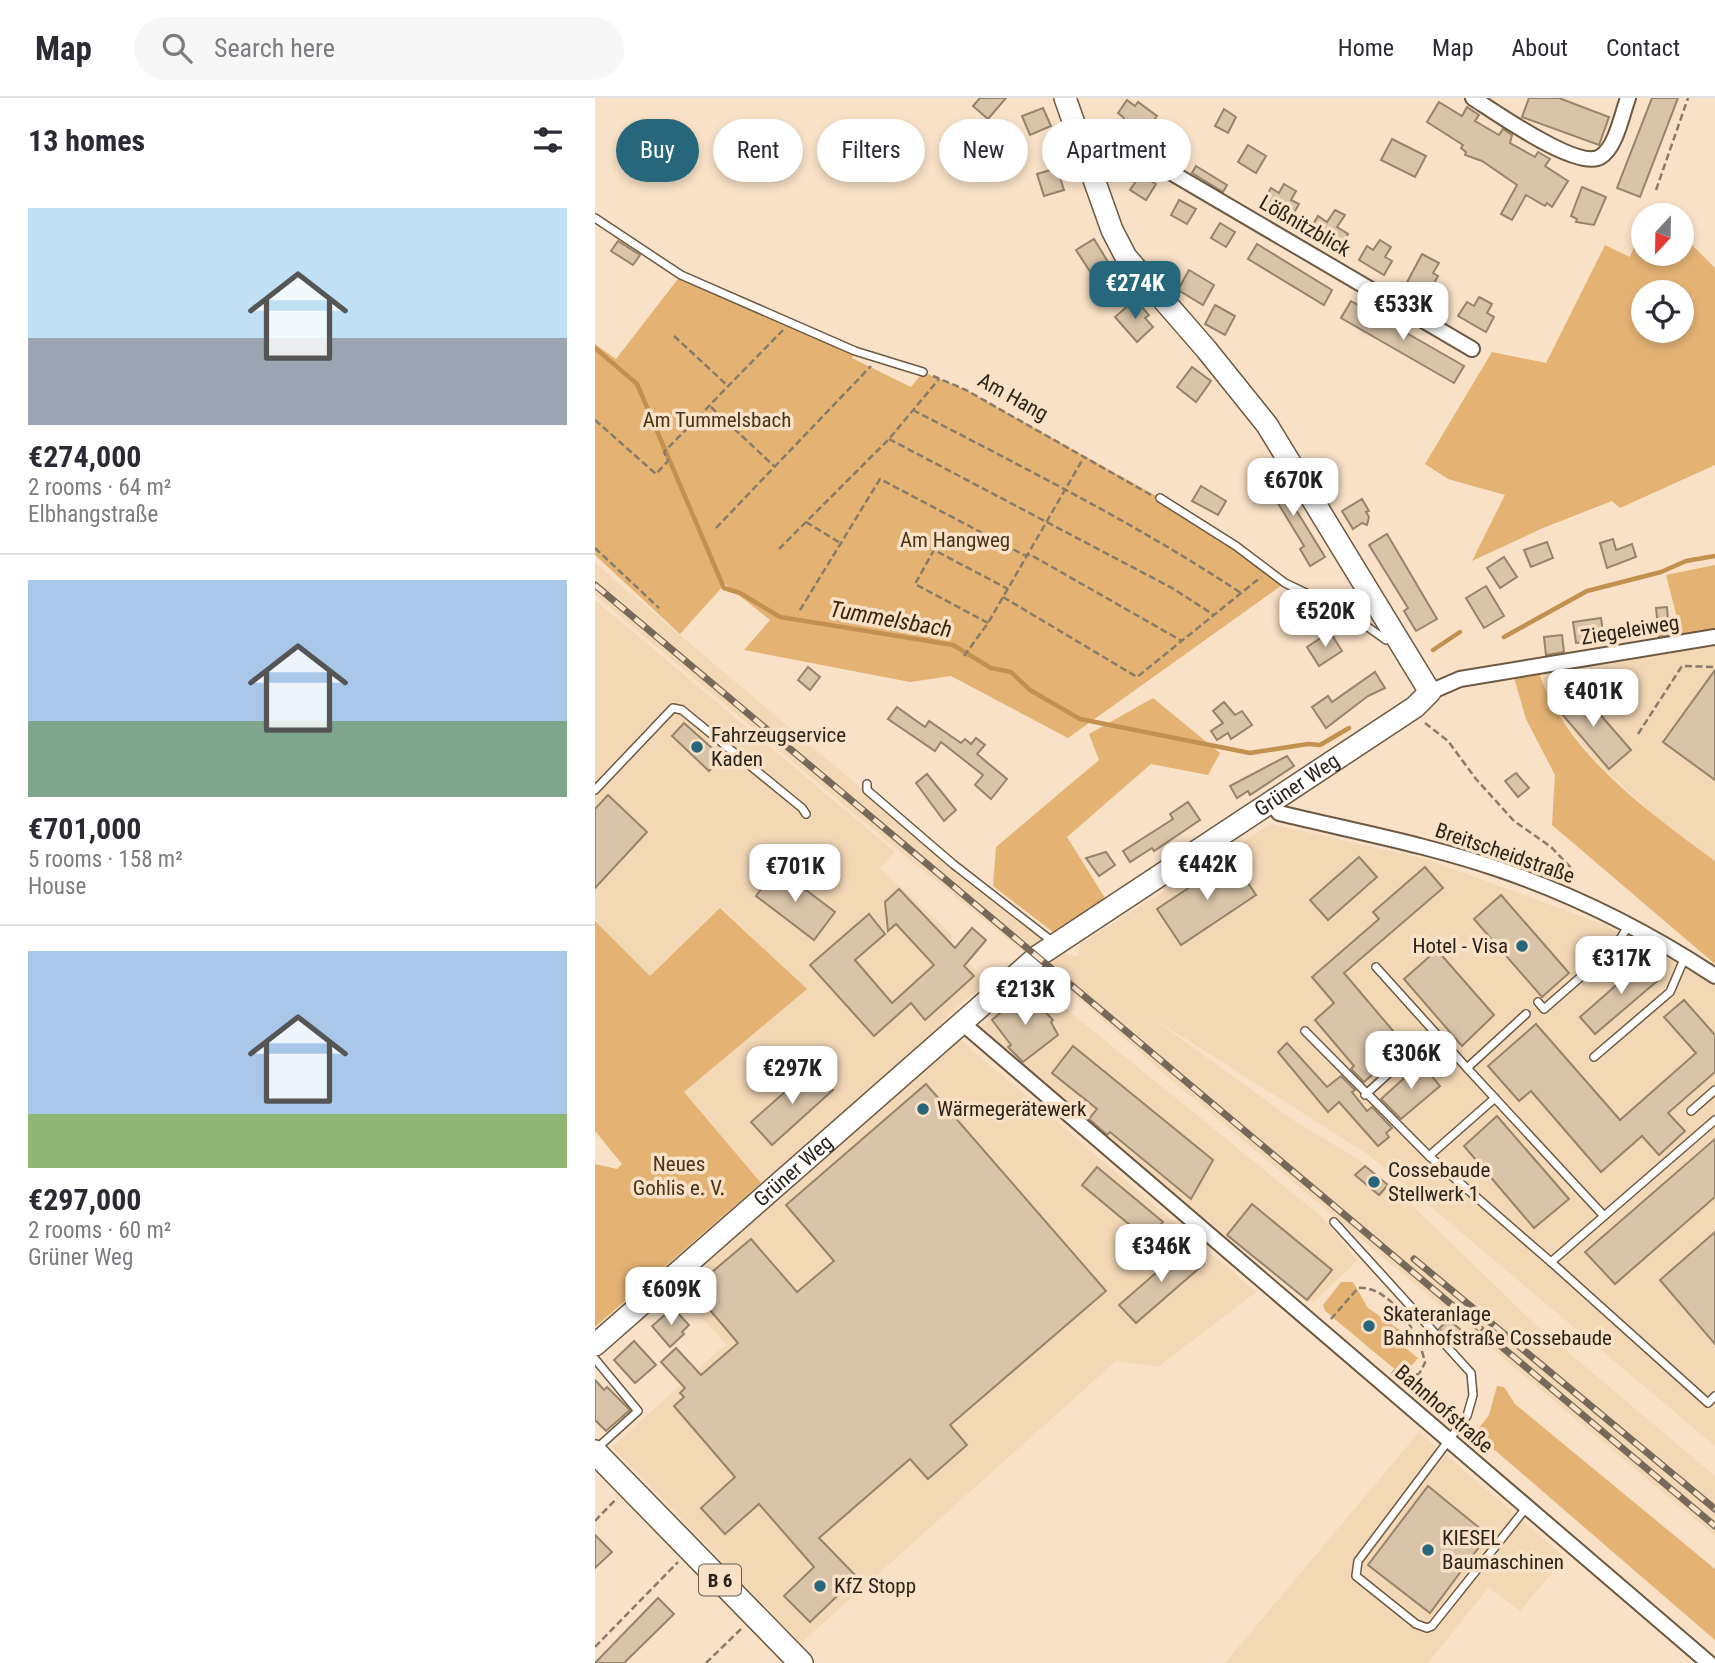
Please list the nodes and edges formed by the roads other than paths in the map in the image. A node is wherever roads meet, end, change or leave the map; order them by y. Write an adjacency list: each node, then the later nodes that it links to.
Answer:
1 (1065, 98): 4 (street)
2 (1473, 98): 3 (street)
3 (1628, 98)
4 (1072, 119)
5 (1095, 182): 11 (street)
6 (1187, 182): 8 (street, Lößnitzblick)
7 (595, 218): 9 (lane)
8 (1472, 349)
9 (923, 372)
10 (1160, 498): 11 (lane)
11 (1395, 636): 13 (street)
12 (1715, 637): 13 (street, Ziegeleiweg)
13 (1430, 691): 16 (street, Grüner Weg)
14 (867, 784): 19 (lane)
15 (595, 790): 17 (lane)
16 (1271, 802): 18 (street, Breitscheidstraße); 19 (street, Grüner Weg)
17 (806, 814)
18 (1629, 925): 20 (street, Breitscheidstraße); 23 (lane)
19 (1056, 945): 25 (street, Grüner Weg)
20 (1686, 957): 22 (street, Breitscheidstraße); 28 (lane)
21 (1376, 967): 27 (lane)
22 (1715, 976)
23 (1538, 1002)
24 (1526, 1014): 29 (lane)
25 (961, 1022): 39 (street, Grüner Weg); 42 (street, Bahnhofstraße)
26 (1305, 1031): 31 (lane)
27 (1434, 1032): 29 (lane); 31 (lane)
28 (1594, 1057)
29 (1467, 1068): 32 (lane)
30 (1715, 1090): 33 (lane)
31 (1365, 1095): 35 (lane)
32 (1495, 1098): 35 (lane); 36 (lane)
33 (1691, 1111)
34 (1715, 1119): 36 (lane)
35 (1429, 1156): 38 (lane)
36 (1604, 1216): 38 (lane)
37 (1334, 1223): 42 (lane)
38 (1551, 1262): 41 (lane)
39 (595, 1345)
40 (595, 1359): 43 (lane)
41 (1715, 1396)
42 (1448, 1441): 44 (street, Bahnhofstraße); 44 (lane)
43 (595, 1451): 45 (main road, B 6)
44 (1525, 1508): 46 (street, Bahnhofstraße)
45 (801, 1663)
46 (1709, 1663)

